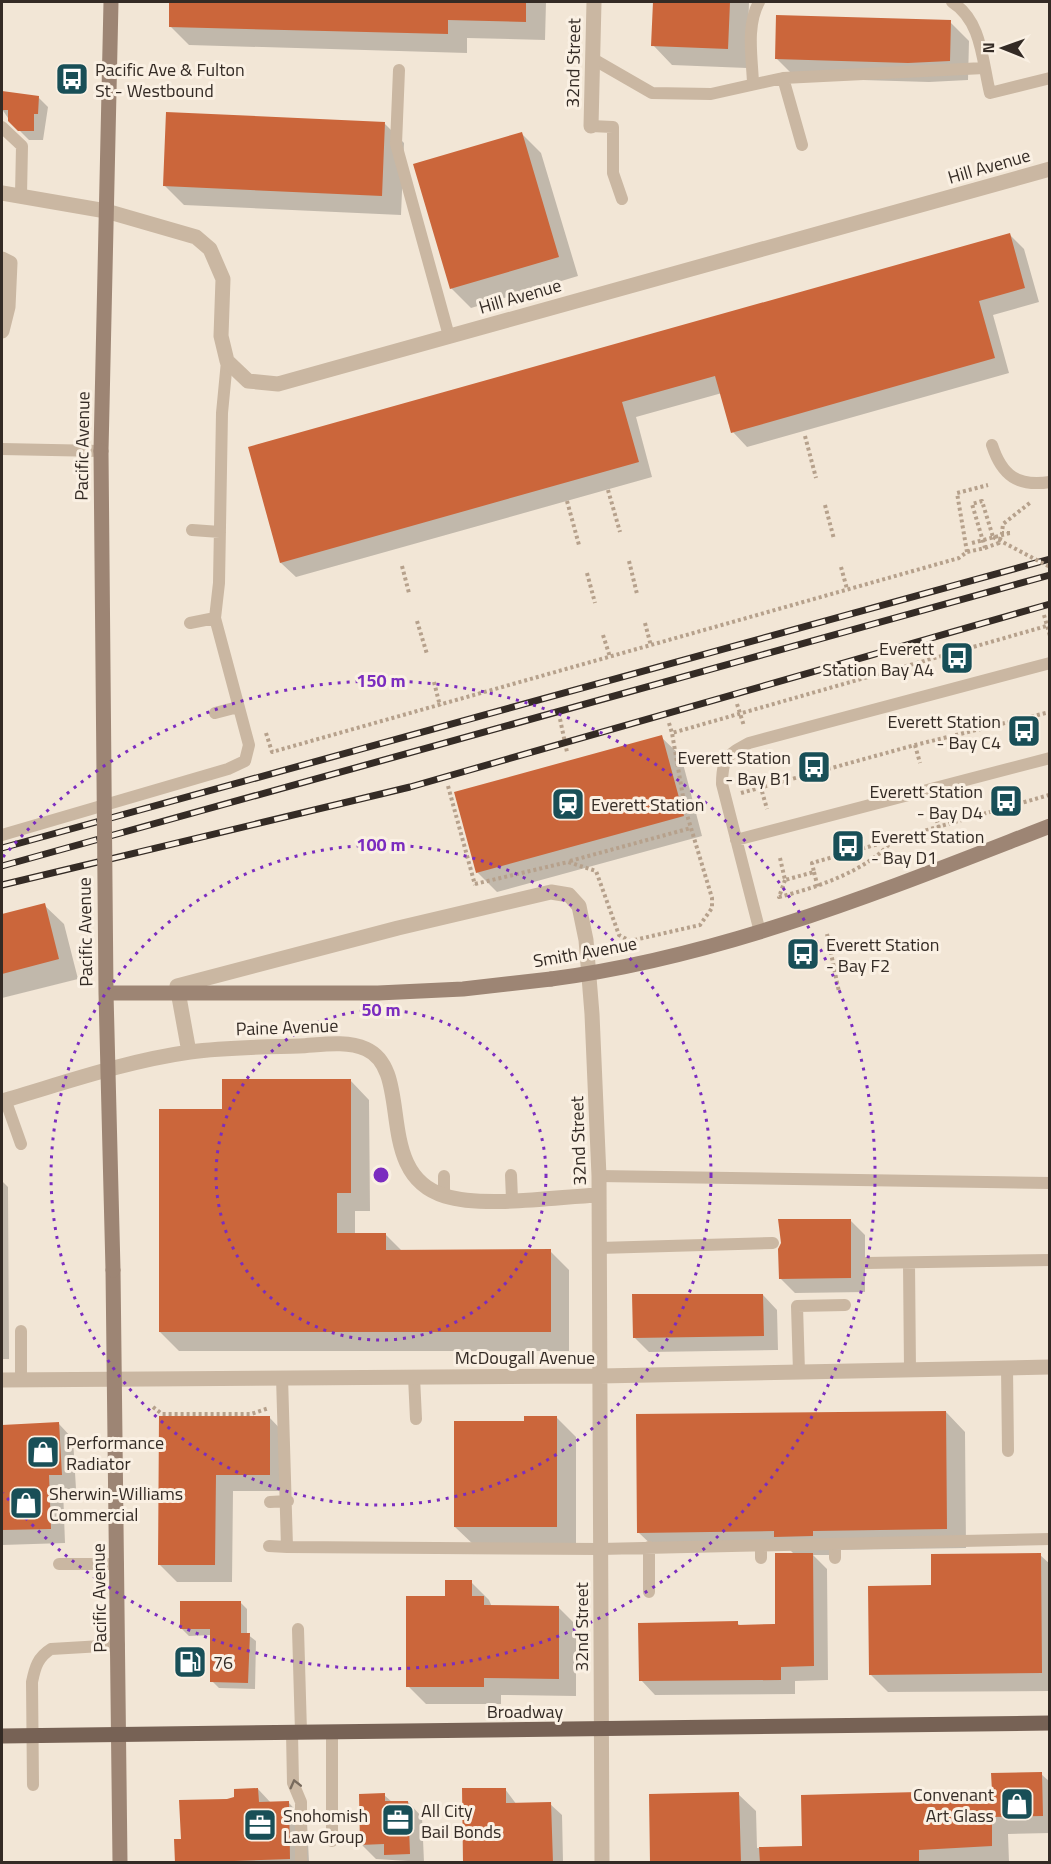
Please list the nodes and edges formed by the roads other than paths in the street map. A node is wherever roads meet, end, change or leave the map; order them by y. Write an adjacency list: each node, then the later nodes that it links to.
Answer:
1 (111, 2): 18 (street, Pacific Avenue)
2 (594, 2): 5 (street, 32nd Street)
3 (759, 2): 10 (lane)
4 (952, 2): 6 (lane)
5 (593, 59): 10 (lane); 11 (street, 32nd Street)
6 (984, 68): 8 (lane); 9 (lane)
7 (399, 70): 21 (lane)
8 (783, 78): 10 (lane); 13 (lane)
9 (1050, 78)
10 (753, 83)
11 (591, 126): 17 (lane)
12 (2, 127): 16 (lane)
13 (802, 145)
14 (1050, 169): 21 (street, Hill Avenue)
15 (2, 193): 16 (street)
16 (21, 195): 18 (street)
17 (622, 199)
18 (106, 211): 22 (street); 25 (street, Pacific Avenue)
19 (2, 259): 20 (street)
20 (2, 331)
21 (449, 336): 22 (street, Hill Avenue)
22 (227, 362): 28 (lane)
23 (992, 445): 26 (lane)
24 (2, 449): 25 (lane)
25 (101, 451): 40 (street, Pacific Avenue, bridge)
26 (1050, 482)
27 (192, 530): 28 (lane)
28 (220, 532): 29 (lane)
29 (215, 618): 30 (lane); 32 (lane)
30 (190, 623)
31 (1050, 663): 37 (lane)
32 (238, 707): 33 (lane); 36 (lane)
33 (215, 713)
34 (1050, 758): 37 (lane)
35 (1050, 826): 38 (street, Smith Avenue)
36 (2, 835)
37 (736, 840): 38 (lane)
38 (760, 933): 39 (street, Smith Avenue)
39 (590, 974): 40 (street, Smith Avenue, bridge); 41 (street, 32nd Street); 46 (street, 32nd Street)
40 (105, 993): 65 (street, Pacific Avenue, bridge)
41 (189, 1052): 42 (street, Paine Avenue); 49 (street, Paine Avenue)
42 (3, 1100): 43 (lane)
43 (21, 1144)
44 (511, 1175): 50 (lane)
45 (444, 1176): 49 (lane)
46 (599, 1176): 47 (lane); 48 (street, 32nd Street)
47 (1050, 1183)
48 (598, 1195): 50 (street, Paine Avenue); 52 (street, 32nd Street)
49 (444, 1196): 50 (street, Paine Avenue)
50 (512, 1199)
51 (773, 1243): 52 (lane)
52 (599, 1248): 62 (street, 32nd Street)
53 (1050, 1260): 55 (lane)
54 (866, 1263): 55 (lane)
55 (909, 1263): 60 (lane)
56 (845, 1305): 61 (lane)
57 (21, 1331): 66 (lane)
58 (1050, 1367): 59 (street, McDougall Avenue)
59 (1007, 1368): 60 (street, McDougall Avenue); 69 (lane)
60 (910, 1370): 61 (street, McDougall Avenue)
61 (799, 1372): 62 (street, McDougall Avenue)
62 (600, 1376): 64 (street, McDougall Avenue); 77 (street, 32nd Street)
63 (282, 1377): 64 (street, McDougall Avenue); 65 (street, McDougall Avenue); 71 (lane)
64 (414, 1377): 68 (lane)
65 (116, 1378): 66 (street, McDougall Avenue); 80 (street, Pacific Avenue)
66 (21, 1379): 67 (street, McDougall Avenue)
67 (2, 1380)
68 (416, 1419)
69 (1008, 1450)
70 (270, 1502): 71 (lane)
71 (288, 1502): 75 (lane)
72 (1050, 1539): 73 (lane)
73 (835, 1544): 76 (lane); 78 (lane)
74 (269, 1546): 75 (lane)
75 (288, 1547): 77 (lane)
76 (649, 1547): 77 (lane); 81 (lane)
77 (600, 1548): 85 (street, 32nd Street)
78 (835, 1558)
79 (59, 1564): 80 (lane)
80 (118, 1564): 83 (street, Pacific Avenue)
81 (649, 1592)
82 (298, 1629): 87 (lane)
83 (119, 1645): 88 (street, Pacific Avenue); 90 (lane)
84 (1050, 1723): 85 (main road, Broadway)
85 (600, 1730): 86 (main road, Broadway); 95 (street, 32nd Street)
86 (332, 1732): 87 (main road, Broadway); 92 (lane)
87 (296, 1733): 88 (main road, Broadway); 94 (lane, one-way to 87)
88 (120, 1734): 90 (main road, Broadway); 93 (street, Pacific Avenue)
89 (2, 1736): 90 (main road, Broadway)
90 (33, 1736): 91 (lane)
91 (33, 1785)
92 (332, 1840)
93 (120, 1863)
94 (301, 1863)
95 (602, 1863)

